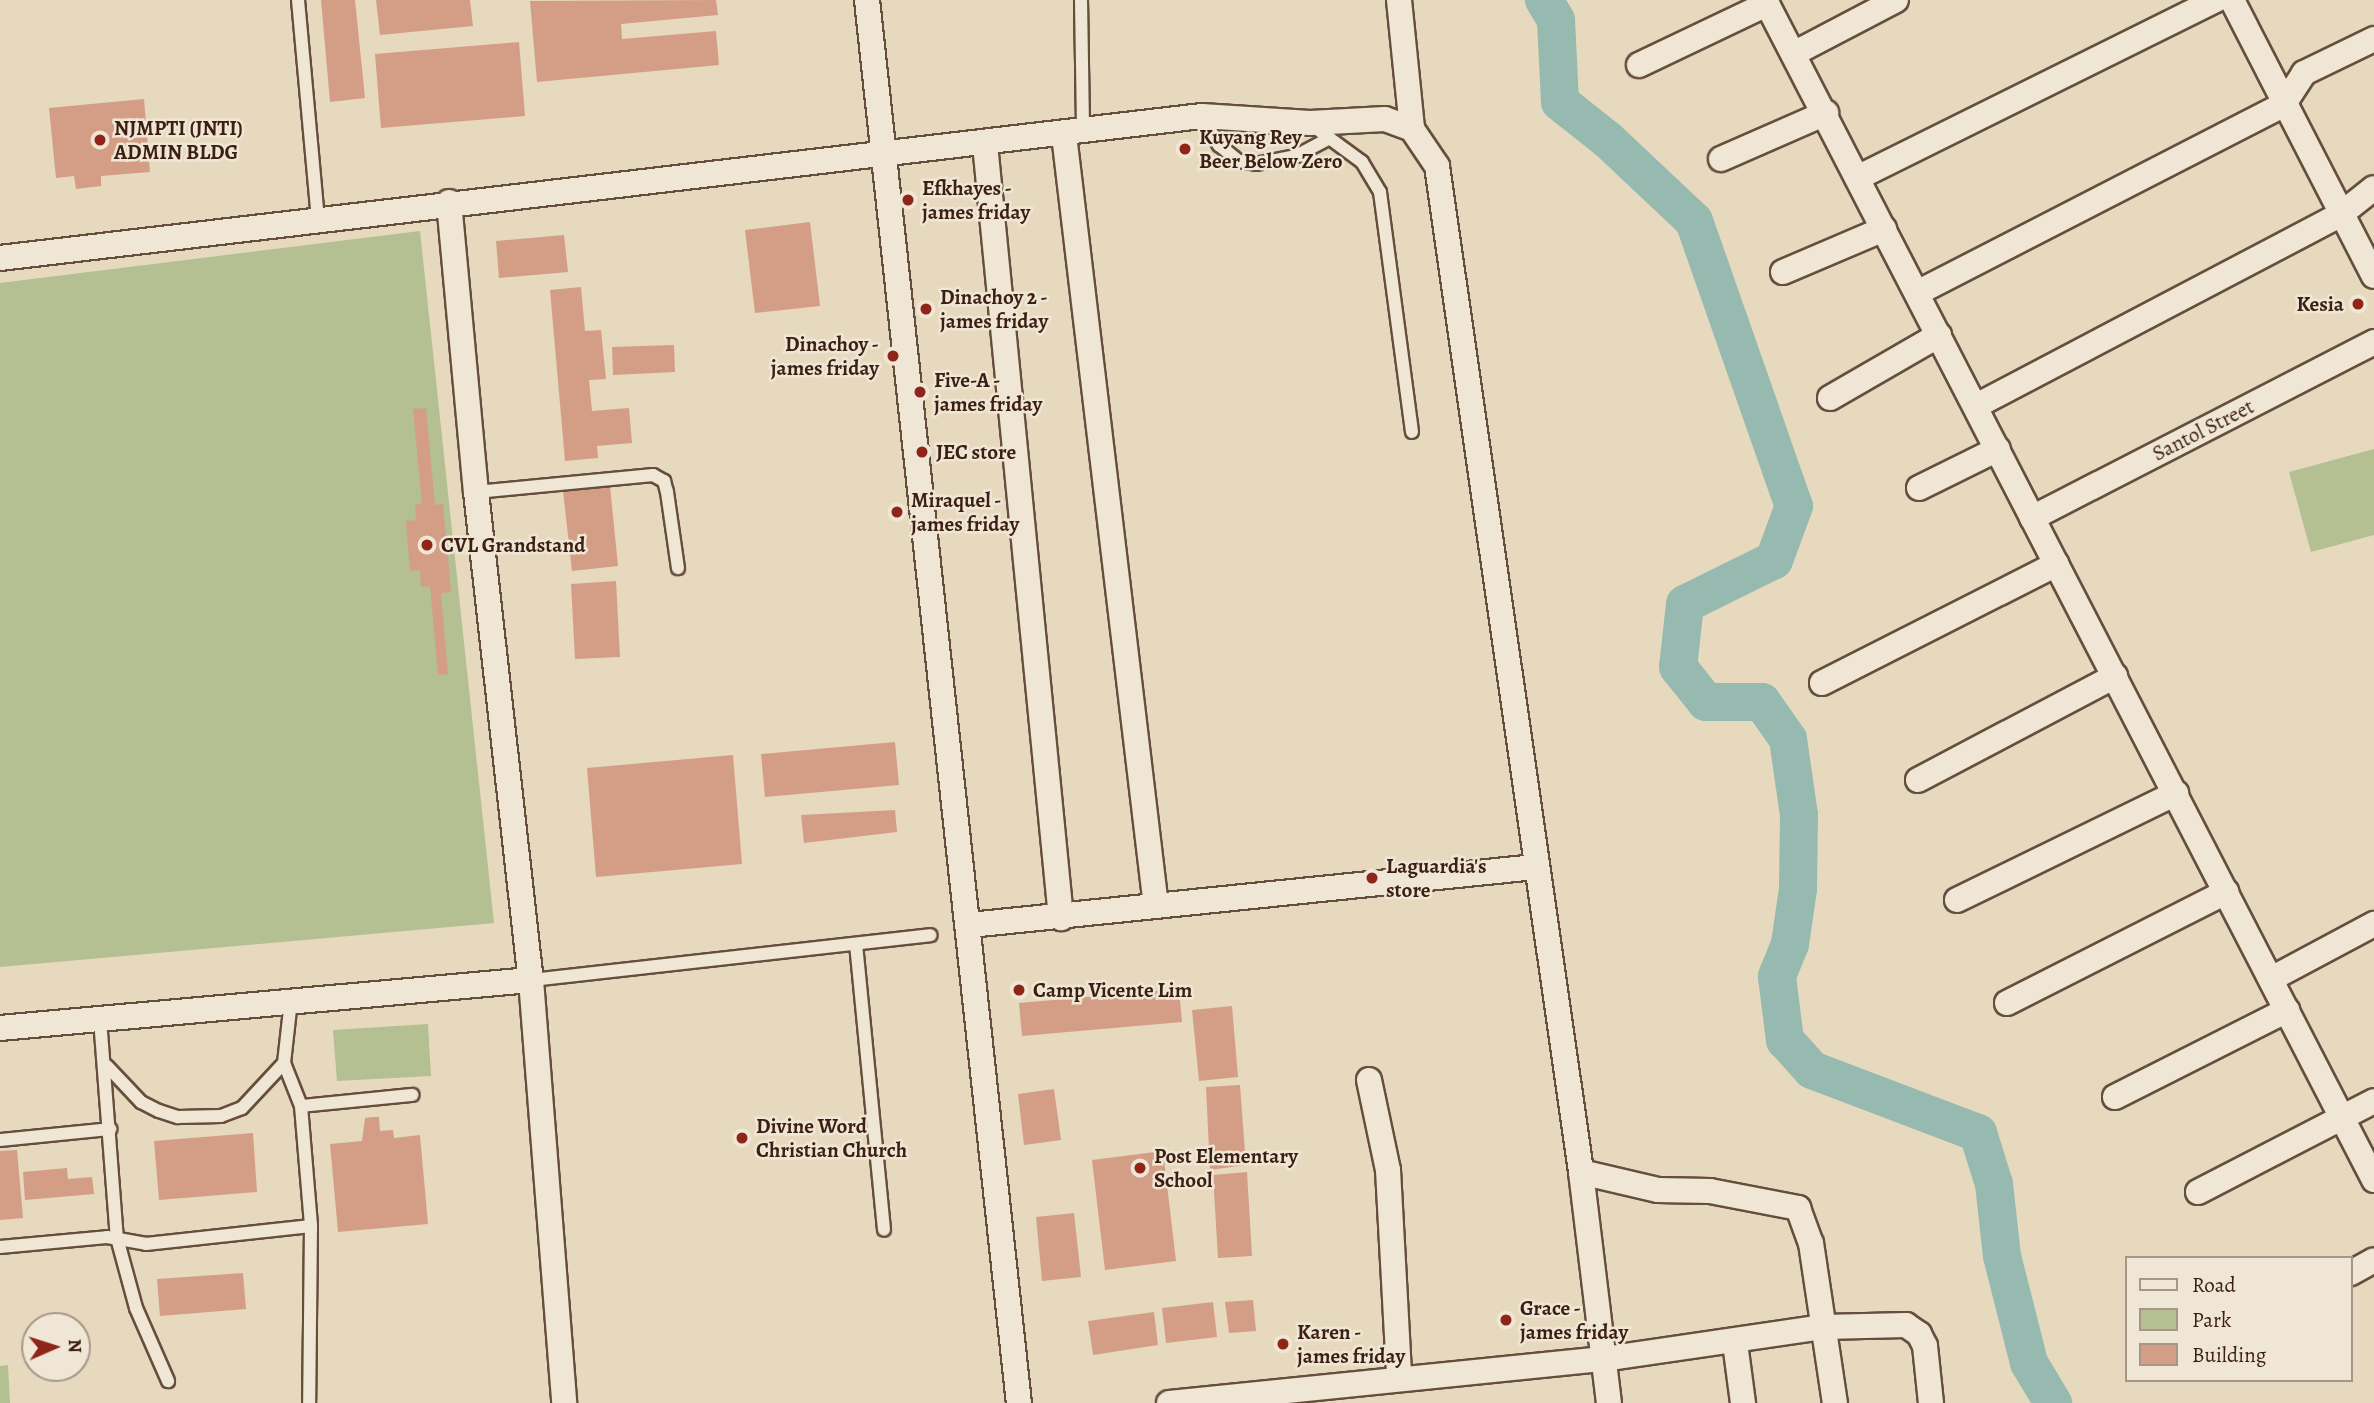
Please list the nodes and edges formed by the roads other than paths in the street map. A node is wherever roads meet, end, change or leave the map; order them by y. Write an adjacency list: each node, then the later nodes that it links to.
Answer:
1 (298, 0): 25 (lane)
2 (867, 0): 19 (street)
3 (1081, 0): 17 (lane)
4 (1399, 0): 15 (street)
5 (1896, 0): 10 (street)
6 (2216, 0): 21 (street)
7 (2232, 0): 12 (street)
8 (1766, 2): 10 (street); 11 (street)
9 (2374, 39): 12 (street)
10 (1795, 53): 13 (street)
11 (1639, 65)
12 (2284, 104): 24 (street); 30 (street)
13 (1826, 113): 20 (street); 21 (street)
14 (1202, 116): 16 (street); 16 (lane); 17 (street)
15 (1412, 129): 16 (street); 46 (street)
16 (1320, 131): 35 (lane)
17 (1074, 133): 18 (street); 49 (street)
18 (985, 144): 19 (street); 50 (street)
19 (886, 155): 23 (street); 52 (street)
20 (1721, 159)
21 (1857, 178): 26 (street)
22 (2374, 188): 24 (street)
23 (449, 202): 25 (street); 38 (street)
24 (2340, 215): 29 (street); 34 (street)
25 (318, 218): 27 (street)
26 (1884, 229): 28 (street); 30 (street)
27 (0, 258)
28 (1783, 272)
29 (2374, 276)
30 (1917, 293): 31 (street)
31 (1939, 335): 33 (street); 34 (street)
32 (2374, 342): 39 (street, Santol Street)
33 (1830, 398)
34 (1976, 406): 36 (street)
35 (1412, 432)
36 (1998, 449): 37 (street); 39 (street)
37 (1919, 488)
38 (476, 492): 41 (lane); 56 (street)
39 (2032, 518): 40 (street)
40 (2057, 564): 42 (street); 43 (street)
41 (678, 568)
42 (2115, 676): 44 (street); 45 (street)
43 (1822, 683)
44 (1917, 780)
45 (2176, 793): 47 (street); 48 (street)
46 (1535, 867): 49 (street); 72 (street)
47 (2226, 892): 55 (street); 58 (street)
48 (1957, 900)
49 (1156, 906): 50 (street)
50 (1061, 918): 52 (street)
51 (2374, 924): 55 (street)
52 (970, 925): 89 (street)
53 (930, 935): 54 (lane)
54 (856, 944): 56 (lane); 76 (lane)
55 (2271, 979): 59 (street)
56 (531, 980): 57 (street); 88 (street)
57 (291, 1001): 60 (street); 62 (lane)
58 (2007, 1003)
59 (2287, 1010): 66 (street); 69 (street)
60 (100, 1019): 61 (street); 63 (lane)
61 (0, 1028)
62 (284, 1063): 63 (lane); 68 (lane)
63 (106, 1066): 70 (lane)
64 (1369, 1080): 84 (street)
65 (412, 1095): 68 (lane)
66 (2115, 1097)
67 (2374, 1101): 69 (street)
68 (301, 1106): 75 (lane)
69 (2344, 1120): 73 (street); 74 (street)
70 (110, 1129): 71 (lane); 77 (lane)
71 (0, 1140)
72 (1581, 1172): 81 (street); 83 (street)
73 (2374, 1180)
74 (2198, 1192)
75 (311, 1226): 77 (lane); 87 (lane)
76 (884, 1230)
77 (117, 1238): 78 (lane); 85 (lane)
78 (0, 1247)
79 (2374, 1260): 80 (street)
80 (2353, 1272)
81 (1824, 1327): 82 (street); 93 (street); 94 (street)
82 (1735, 1343): 83 (street); 92 (street)
83 (1604, 1359): 84 (street); 91 (street)
84 (1399, 1376): 86 (street)
85 (167, 1381)
86 (1297, 1395): 90 (street)
87 (309, 1403)
88 (564, 1403)
89 (1019, 1403)
90 (1169, 1403)
91 (1609, 1403)
92 (1743, 1403)
93 (1835, 1403)
94 (1931, 1403)

